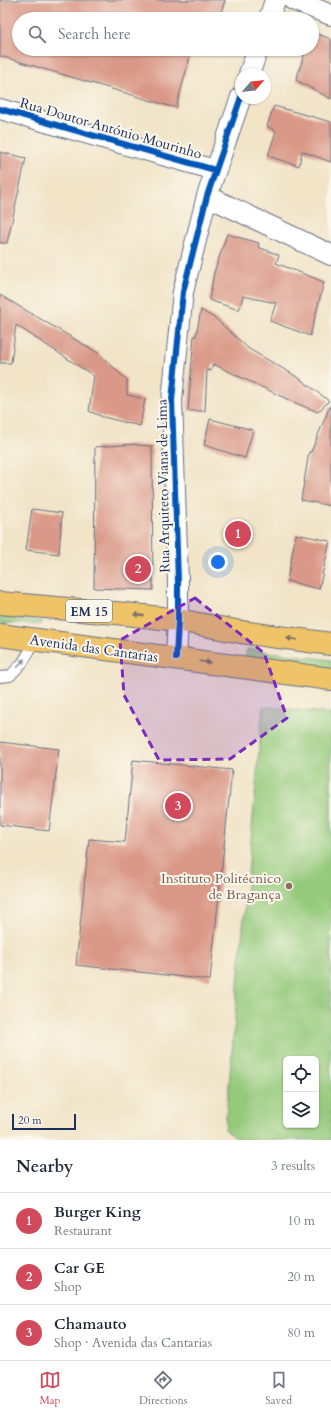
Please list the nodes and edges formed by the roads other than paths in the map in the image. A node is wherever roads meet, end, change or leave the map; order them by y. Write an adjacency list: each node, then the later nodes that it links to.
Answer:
1 (275, 0): 3 (street)
2 (293, 0): 4 (street)
3 (271, 12)
4 (331, 15)
5 (255, 56): 6 (street)
6 (251, 68)
7 (239, 104): 9 (street, Rua Arquiteto Viana de Lima)
8 (0, 109): 9 (street, Rua Doutor António Mourinho)
9 (215, 170): 10 (street, Rua Arquiteto Viana de Lima)
10 (207, 196): 11 (street); 13 (street, Rua Arquiteto Viana de Lima)
11 (331, 255)
12 (0, 603): 13 (main road, EM 15, one-way to 12)
13 (178, 620): 16 (main road, EM 15, one-way to 13); 17 (street, Rua Arquiteto Viana de Lima)
14 (0, 635): 15 (main road, Avenida das Cantarias)
15 (36, 640): 17 (main road, Avenida das Cantarias); 18 (lane, one-way to 15)
16 (331, 644)
17 (176, 658): 19 (main road, Avenida das Cantarias, one-way to 19)
18 (0, 677)
19 (331, 679)

